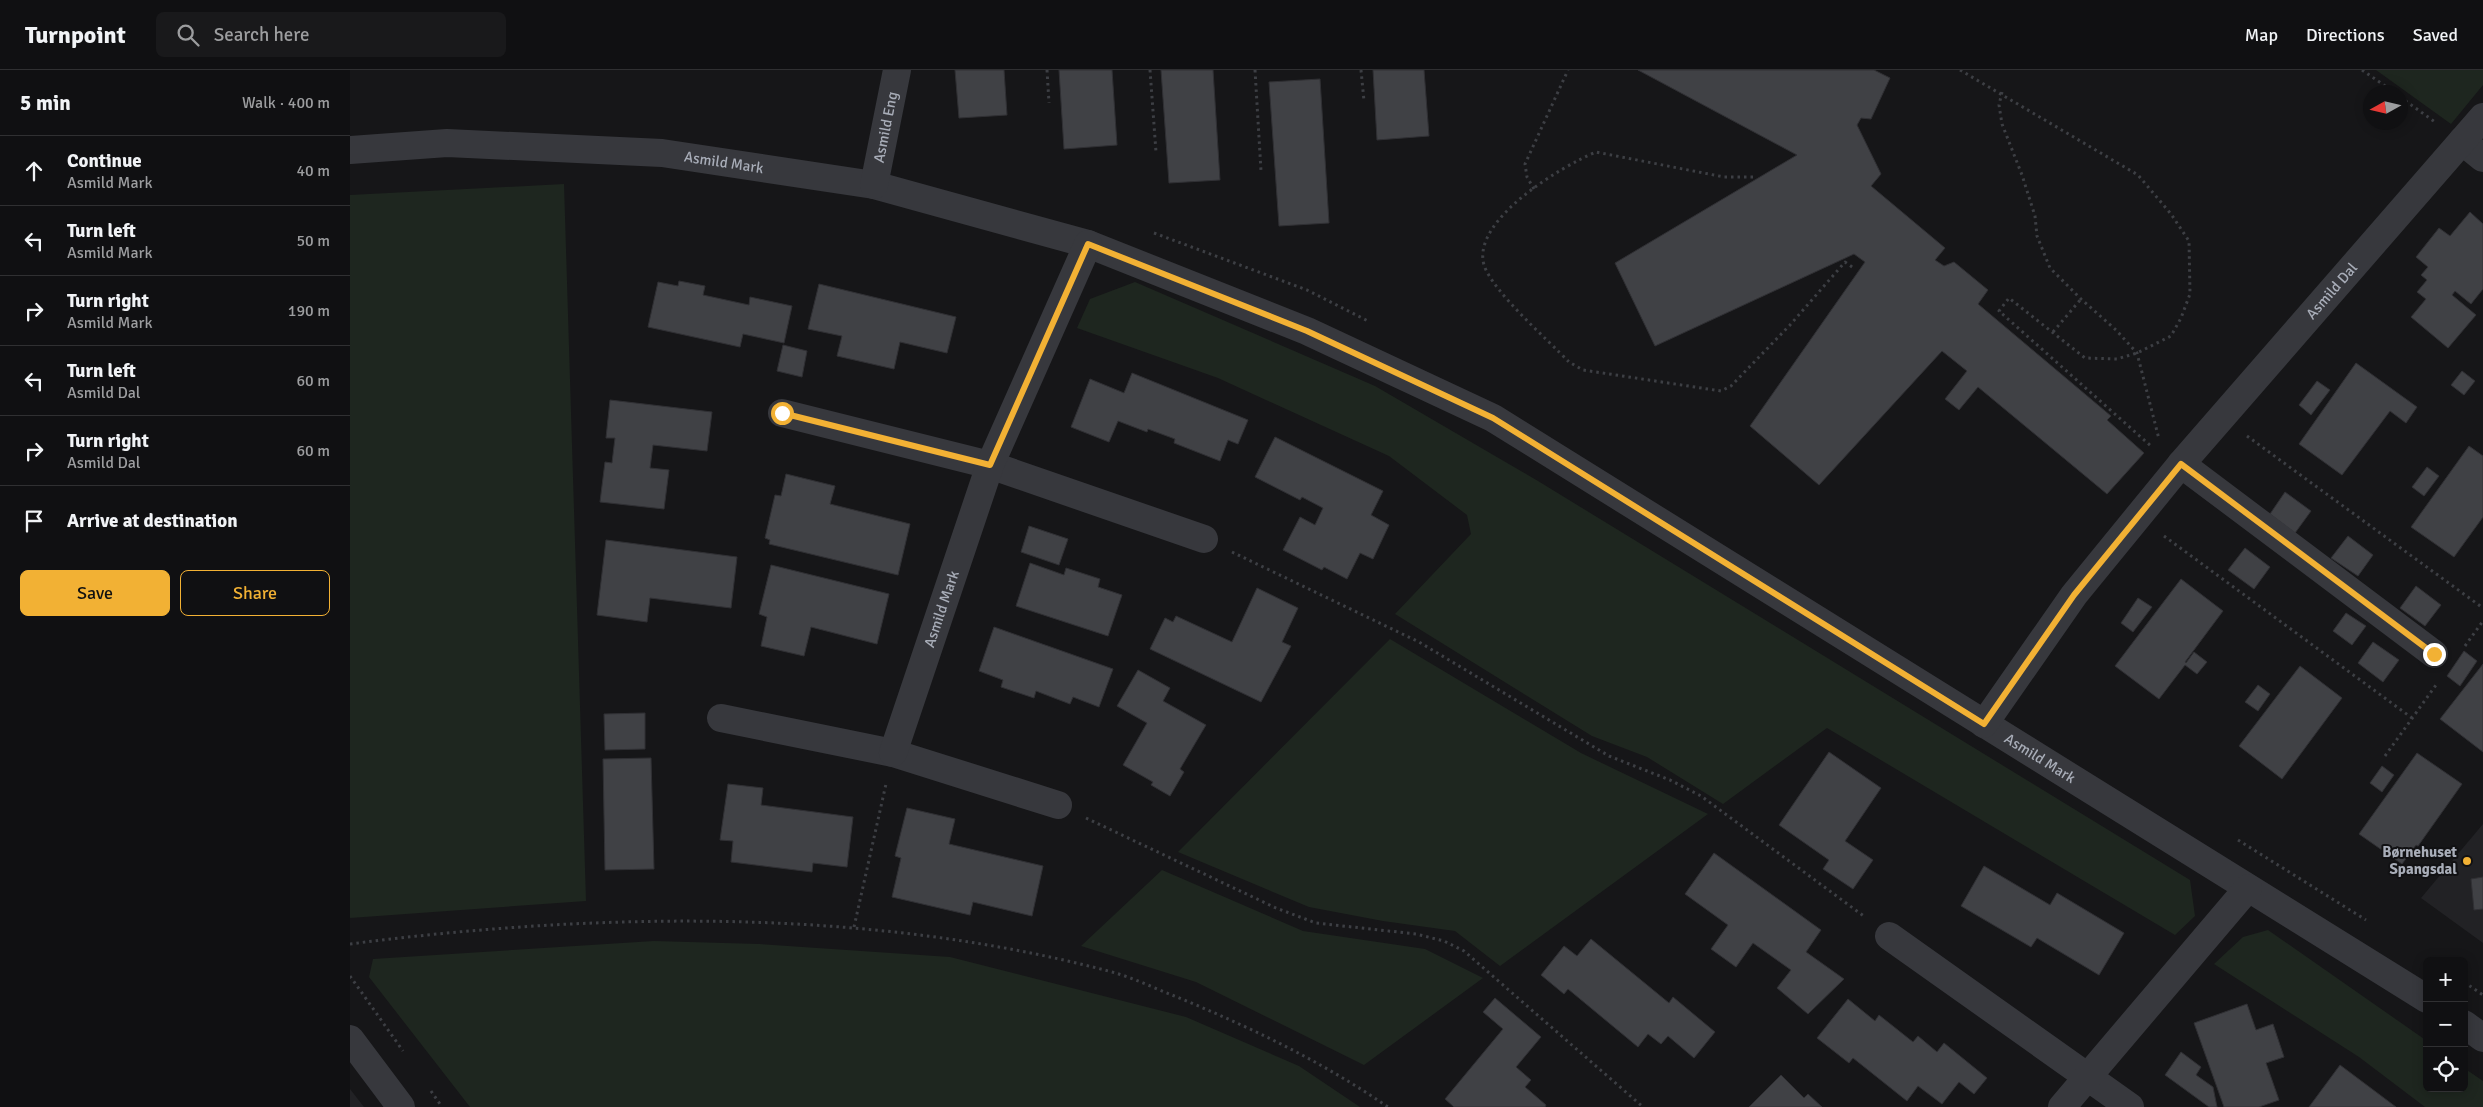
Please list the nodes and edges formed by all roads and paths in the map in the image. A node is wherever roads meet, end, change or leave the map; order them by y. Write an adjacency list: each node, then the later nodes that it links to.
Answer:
1 (897, 70): 21 (street, Asmild Eng)
2 (1047, 70): 12 (path)
3 (1150, 70): 17 (path)
4 (1255, 70): 19 (path)
5 (1361, 70): 11 (path)
6 (1568, 70): 22 (path)
7 (1960, 70): 10 (path)
8 (2362, 70): 9 (path)
9 (2384, 85)
10 (2002, 92): 25 (path); 27 (path)
11 (1364, 101)
12 (1049, 103)
13 (2408, 103): 15 (path)
14 (2483, 117): 15 (street, Asmild Dal)
15 (2462, 141): 18 (street); 29 (street, Asmild Dal)
16 (350, 150): 21 (street, Asmild Mark)
17 (1156, 152)
18 (2483, 158)
19 (1261, 171)
20 (1753, 177): 22 (path)
21 (874, 185): 23 (street, Asmild Mark)
22 (1534, 189): 24 (path)
23 (1088, 244): 33 (street, Asmild Mark); 40 (street, Asmild Mark)
24 (1855, 269)
25 (2081, 299): 26 (path); 27 (path)
26 (2053, 332): 27 (path); 30 (path)
27 (2137, 353): 30 (path)
28 (782, 413): 33 (street)
29 (2221, 418): 32 (street, Asmild Dal); 36 (path)
30 (2153, 447): 31 (path)
31 (2147, 454)
32 (2181, 464): 34 (street, Asmild Dal); 37 (street)
33 (990, 465): 35 (street); 41 (street, Asmild Mark)
34 (2138, 516): 39 (path); 40 (street, Asmild Dal)
35 (1204, 539): 45 (path)
36 (2483, 608)
37 (2434, 654)
38 (721, 718): 41 (street)
39 (2412, 718)
40 (1984, 724): 43 (street, Asmild Mark)
41 (893, 753): 42 (street); 44 (path)
42 (1058, 805): 60 (path)
43 (2248, 888): 50 (street, Asmild Mark); 55 (street)
44 (854, 927): 46 (path); 59 (path)
45 (1889, 936): 55 (street)
46 (350, 944)
47 (350, 976): 54 (path)
48 (2468, 985): 49 (path)
49 (2483, 995)
50 (2423, 997)
51 (2468, 1027): 52 (street)
52 (2483, 1038)
53 (350, 1039): 57 (street)
54 (404, 1053)
55 (2088, 1077): 61 (street); 62 (street)
56 (426, 1084): 58 (path)
57 (401, 1107)
58 (442, 1107)
59 (1388, 1107)
60 (1643, 1107)
61 (2062, 1107)
62 (2130, 1107)

